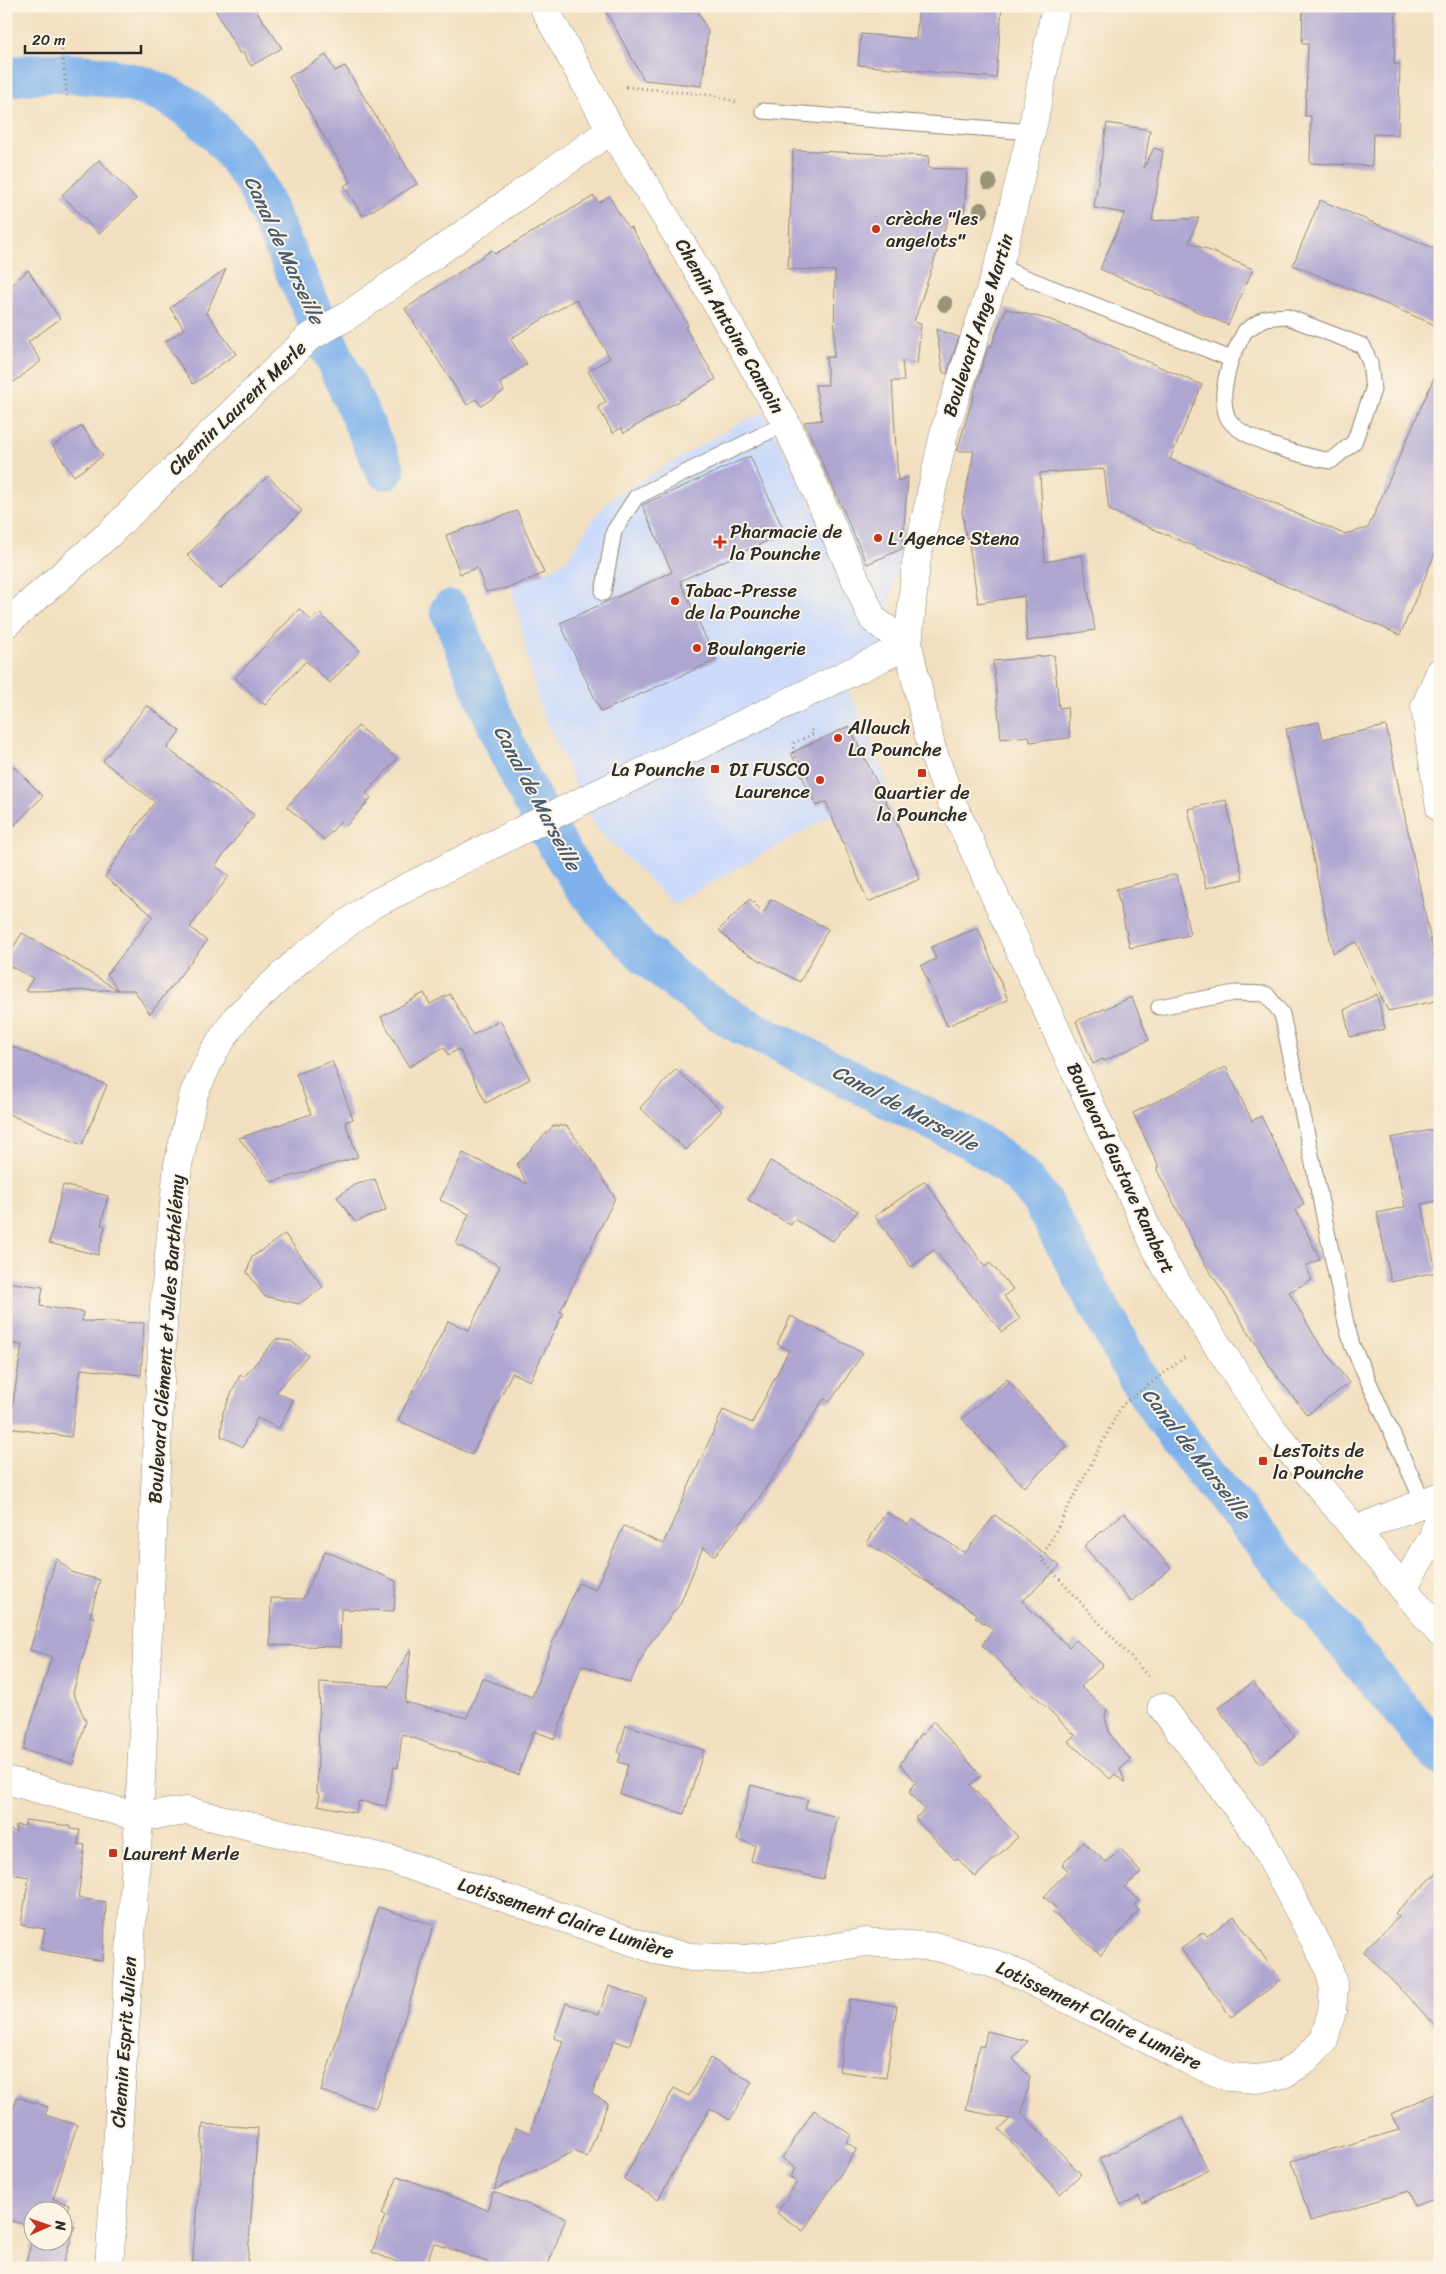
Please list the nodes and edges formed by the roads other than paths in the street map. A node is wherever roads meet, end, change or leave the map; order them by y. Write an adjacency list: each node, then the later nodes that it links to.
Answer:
1 (543, 6): 4 (street, Chemin Antoine Camoin)
2 (1056, 6): 5 (street, Boulevard Ange Martin)
3 (763, 111): 5 (lane)
4 (611, 130): 8 (street, Chemin Antoine Camoin); 10 (street, Chemin Laurent Merle)
5 (1032, 132): 6 (street, Boulevard Ange Martin)
6 (999, 266): 7 (lane); 11 (street, Boulevard Ange Martin)
7 (1231, 359): 7 (lane)
8 (786, 423): 9 (lane); 11 (street, Chemin Antoine Camoin)
9 (603, 593)
10 (6, 624)
11 (908, 645): 16 (street, Boulevard Gustave Rambert); 21 (street, Boulevard Clément et Jules Barthélémy)
12 (1440, 672): 13 (street)
13 (1440, 808)
14 (1160, 1007): 15 (lane)
15 (1434, 1503): 16 (street); 17 (street)
16 (1355, 1530): 17 (street, Boulevard Gustave Rambert)
17 (1403, 1588): 18 (street, Boulevard Gustave Rambert)
18 (1440, 1633)
19 (1162, 1707): 21 (street, Lotissement Claire Lumière)
20 (6, 1780): 21 (street)
21 (139, 1817): 22 (street, Chemin Esprit Julien)
22 (109, 2268)

